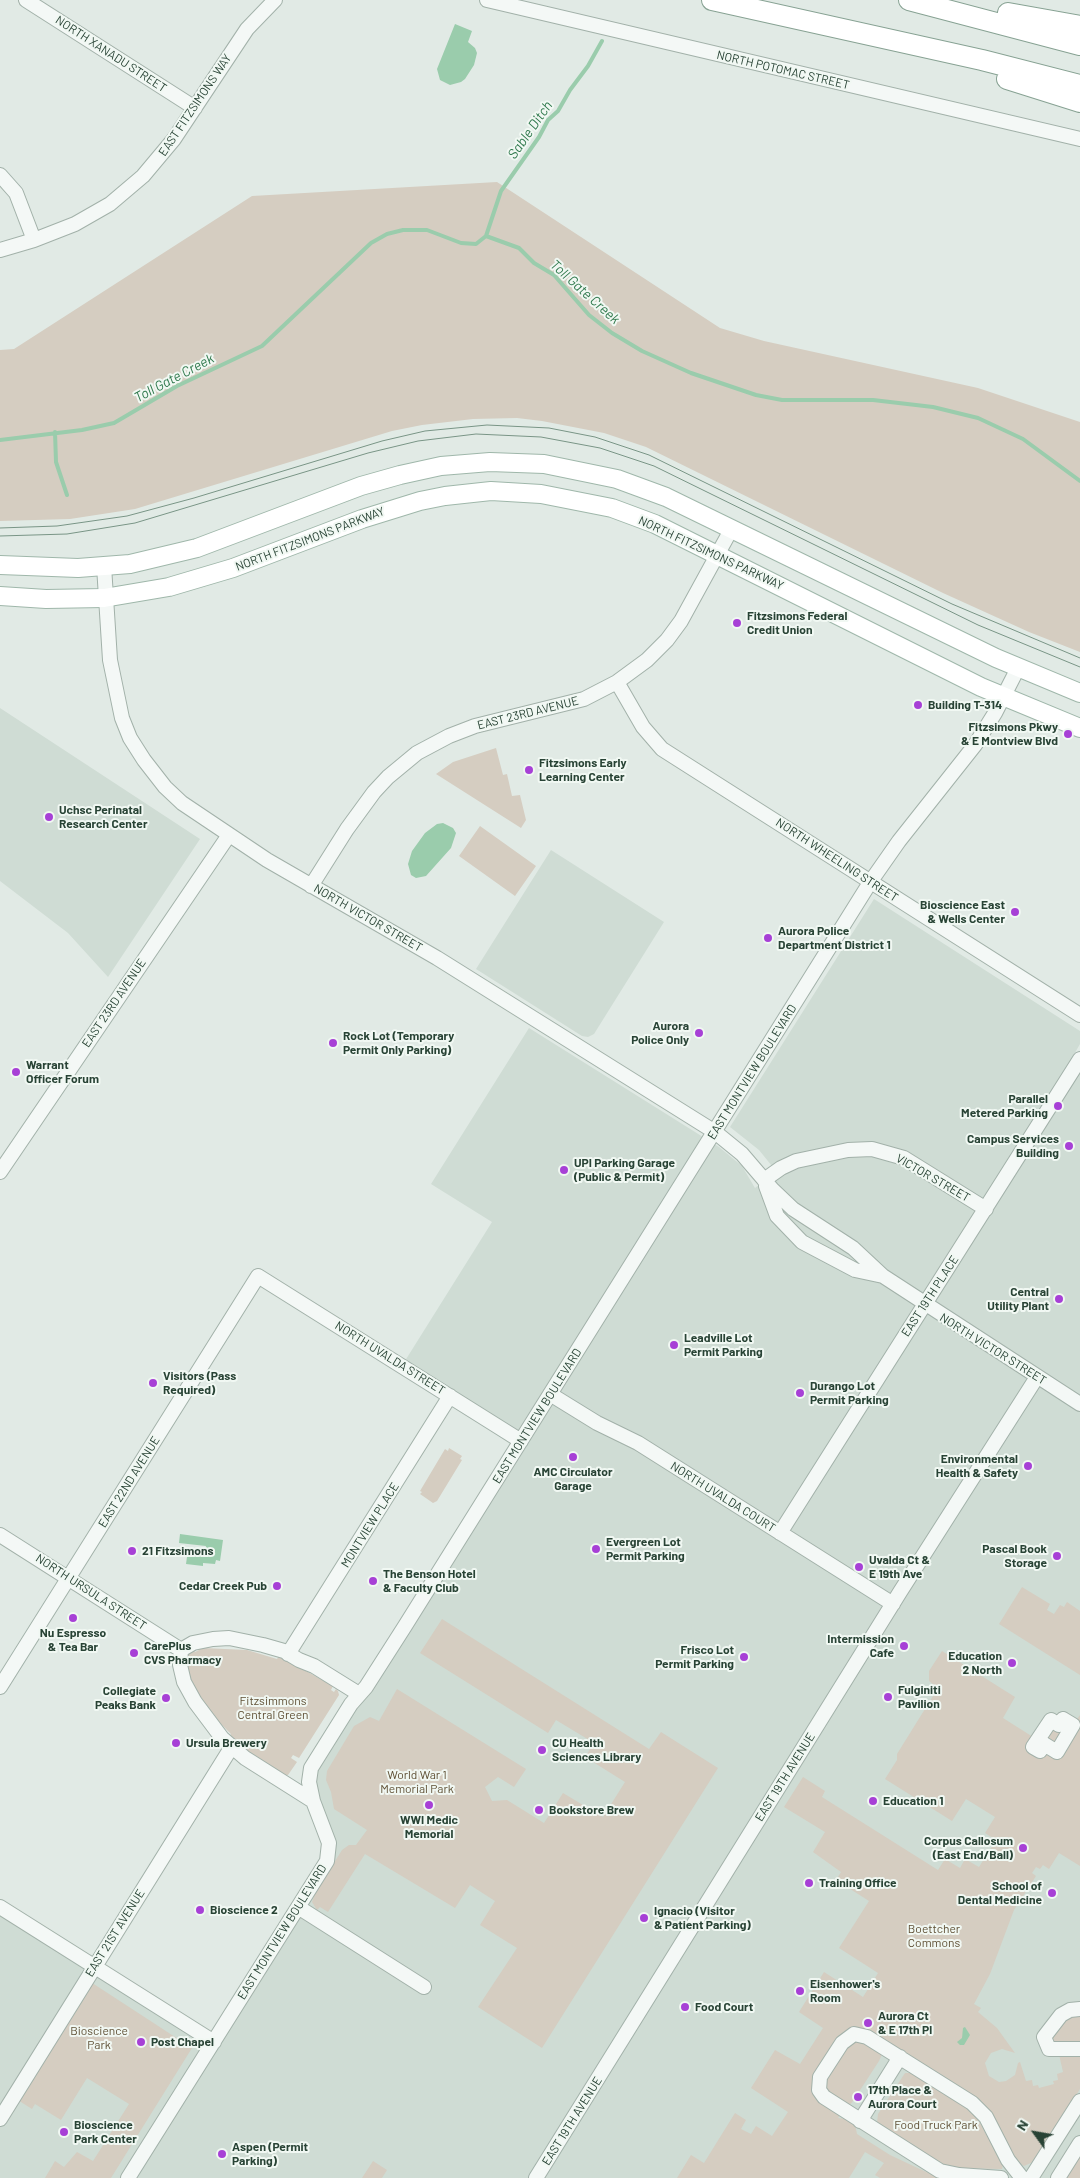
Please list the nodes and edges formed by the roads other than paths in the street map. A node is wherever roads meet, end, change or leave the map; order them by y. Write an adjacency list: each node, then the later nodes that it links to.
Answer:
1 (26, 0): 12 (street, NORTH XANADU STREET)
2 (275, 0): 12 (street, EAST FITZSIMONS WAY)
3 (487, 0): 13 (street, NORTH POTOMAC STREET)
4 (712, 0): 8 (highway)
5 (909, 0): 9 (highway)
6 (936, 0): 7 (highway)
7 (1080, 26)
8 (847, 31): 10 (highway); 11 (highway)
9 (1080, 45)
10 (1080, 85)
11 (1080, 102)
12 (195, 108): 15 (street, EAST FITZSIMONS WAY)
13 (1080, 139)
14 (0, 175): 15 (street)
15 (34, 240): 16 (street, EAST FITZSIMONS WAY)
16 (0, 250)
17 (732, 528): 18 (street, EAST 23RD AVENUE); 20 (main road); 23 (main road)
18 (718, 555): 22 (main road, NORTH FITZSIMONS PARKWAY); 24 (street, EAST 23RD AVENUE); 26 (main road, NORTH FITZSIMONS PARKWAY)
19 (0, 565): 20 (main road)
20 (104, 566): 22 (street, NORTH VICTOR STREET)
21 (0, 596): 22 (main road, NORTH FITZSIMONS PARKWAY)
22 (104, 598): 28 (street, NORTH VICTOR STREET)
23 (1018, 668): 25 (main road); 26 (street, EAST MONTVIEW BOULEVARD)
24 (617, 682): 29 (street, NORTH WHEELING STREET); 30 (street, EAST 23RD AVENUE)
25 (1080, 693)
26 (1004, 697): 27 (main road, NORTH FITZSIMONS PARKWAY); 29 (street, EAST MONTVIEW BOULEVARD)
27 (1080, 728)
28 (229, 835): 30 (street, NORTH VICTOR STREET); 34 (street, EAST 23RD AVENUE)
29 (871, 881): 31 (street, NORTH WHEELING STREET); 33 (street, EAST MONTVIEW BOULEVARD)
30 (311, 886): 33 (street, NORTH VICTOR STREET)
31 (1080, 1015)
32 (1080, 1059): 36 (street, EAST 19TH PLACE)
33 (715, 1132): 35 (street, NORTH VICTOR STREET); 41 (street, EAST MONTVIEW BOULEVARD)
34 (0, 1172)
35 (764, 1180): 36 (street, VICTOR STREET); 38 (street, NORTH VICTOR STREET); 38 (street, NORTH VICTOR STREET)
36 (986, 1209): 39 (street, EAST 19TH PLACE)
37 (258, 1276): 42 (street, NORTH UVALDA STREET); 47 (street, EAST 22ND AVENUE)
38 (882, 1276): 39 (street, NORTH VICTOR STREET)
39 (924, 1305): 40 (street, NORTH VICTOR STREET); 45 (street, EAST 19TH PLACE)
40 (1038, 1377): 43 (street, NORTH VICTOR STREET); 48 (street, EAST 19TH AVENUE)
41 (550, 1394): 44 (street, EAST MONTVIEW BOULEVARD); 45 (street, NORTH UVALDA COURT)
42 (450, 1396): 44 (street, NORTH UVALDA STREET); 50 (street, MONTVIEW PLACE)
43 (1080, 1404)
44 (521, 1441): 52 (street, EAST MONTVIEW BOULEVARD)
45 (780, 1533): 48 (street, NORTH UVALDA COURT)
46 (0, 1535): 47 (street, NORTH URSULA STREET)
47 (69, 1578): 49 (street, NORTH URSULA STREET); 51 (street, EAST 22ND AVENUE)
48 (893, 1604): 68 (street, EAST 19TH AVENUE)
49 (181, 1650): 50 (street); 53 (street)
50 (288, 1654): 52 (street)
51 (0, 1687)
52 (359, 1694): 54 (street, EAST MONTVIEW BOULEVARD)
53 (231, 1748): 54 (street); 57 (street, EAST 21ST AVENUE)
54 (313, 1801): 56 (street, EAST MONTVIEW BOULEVARD)
55 (0, 1907): 57 (street)
56 (298, 1907): 58 (street); 60 (street, EAST MONTVIEW BOULEVARD)
57 (94, 1966): 60 (street); 64 (street, EAST 21ST AVENUE)
58 (424, 1987)
59 (1080, 2010): 61 (street)
60 (214, 2042): 67 (street, EAST MONTVIEW BOULEVARD)
61 (1080, 2049)
62 (900, 2057): 65 (street); 65 (street); 70 (street)
63 (1080, 2101): 71 (street)
64 (0, 2119)
65 (860, 2120): 69 (street)
66 (1080, 2143): 72 (street)
67 (128, 2178)
68 (536, 2178)
69 (1001, 2178)
70 (1022, 2178)
71 (1031, 2178)
72 (1058, 2178)

